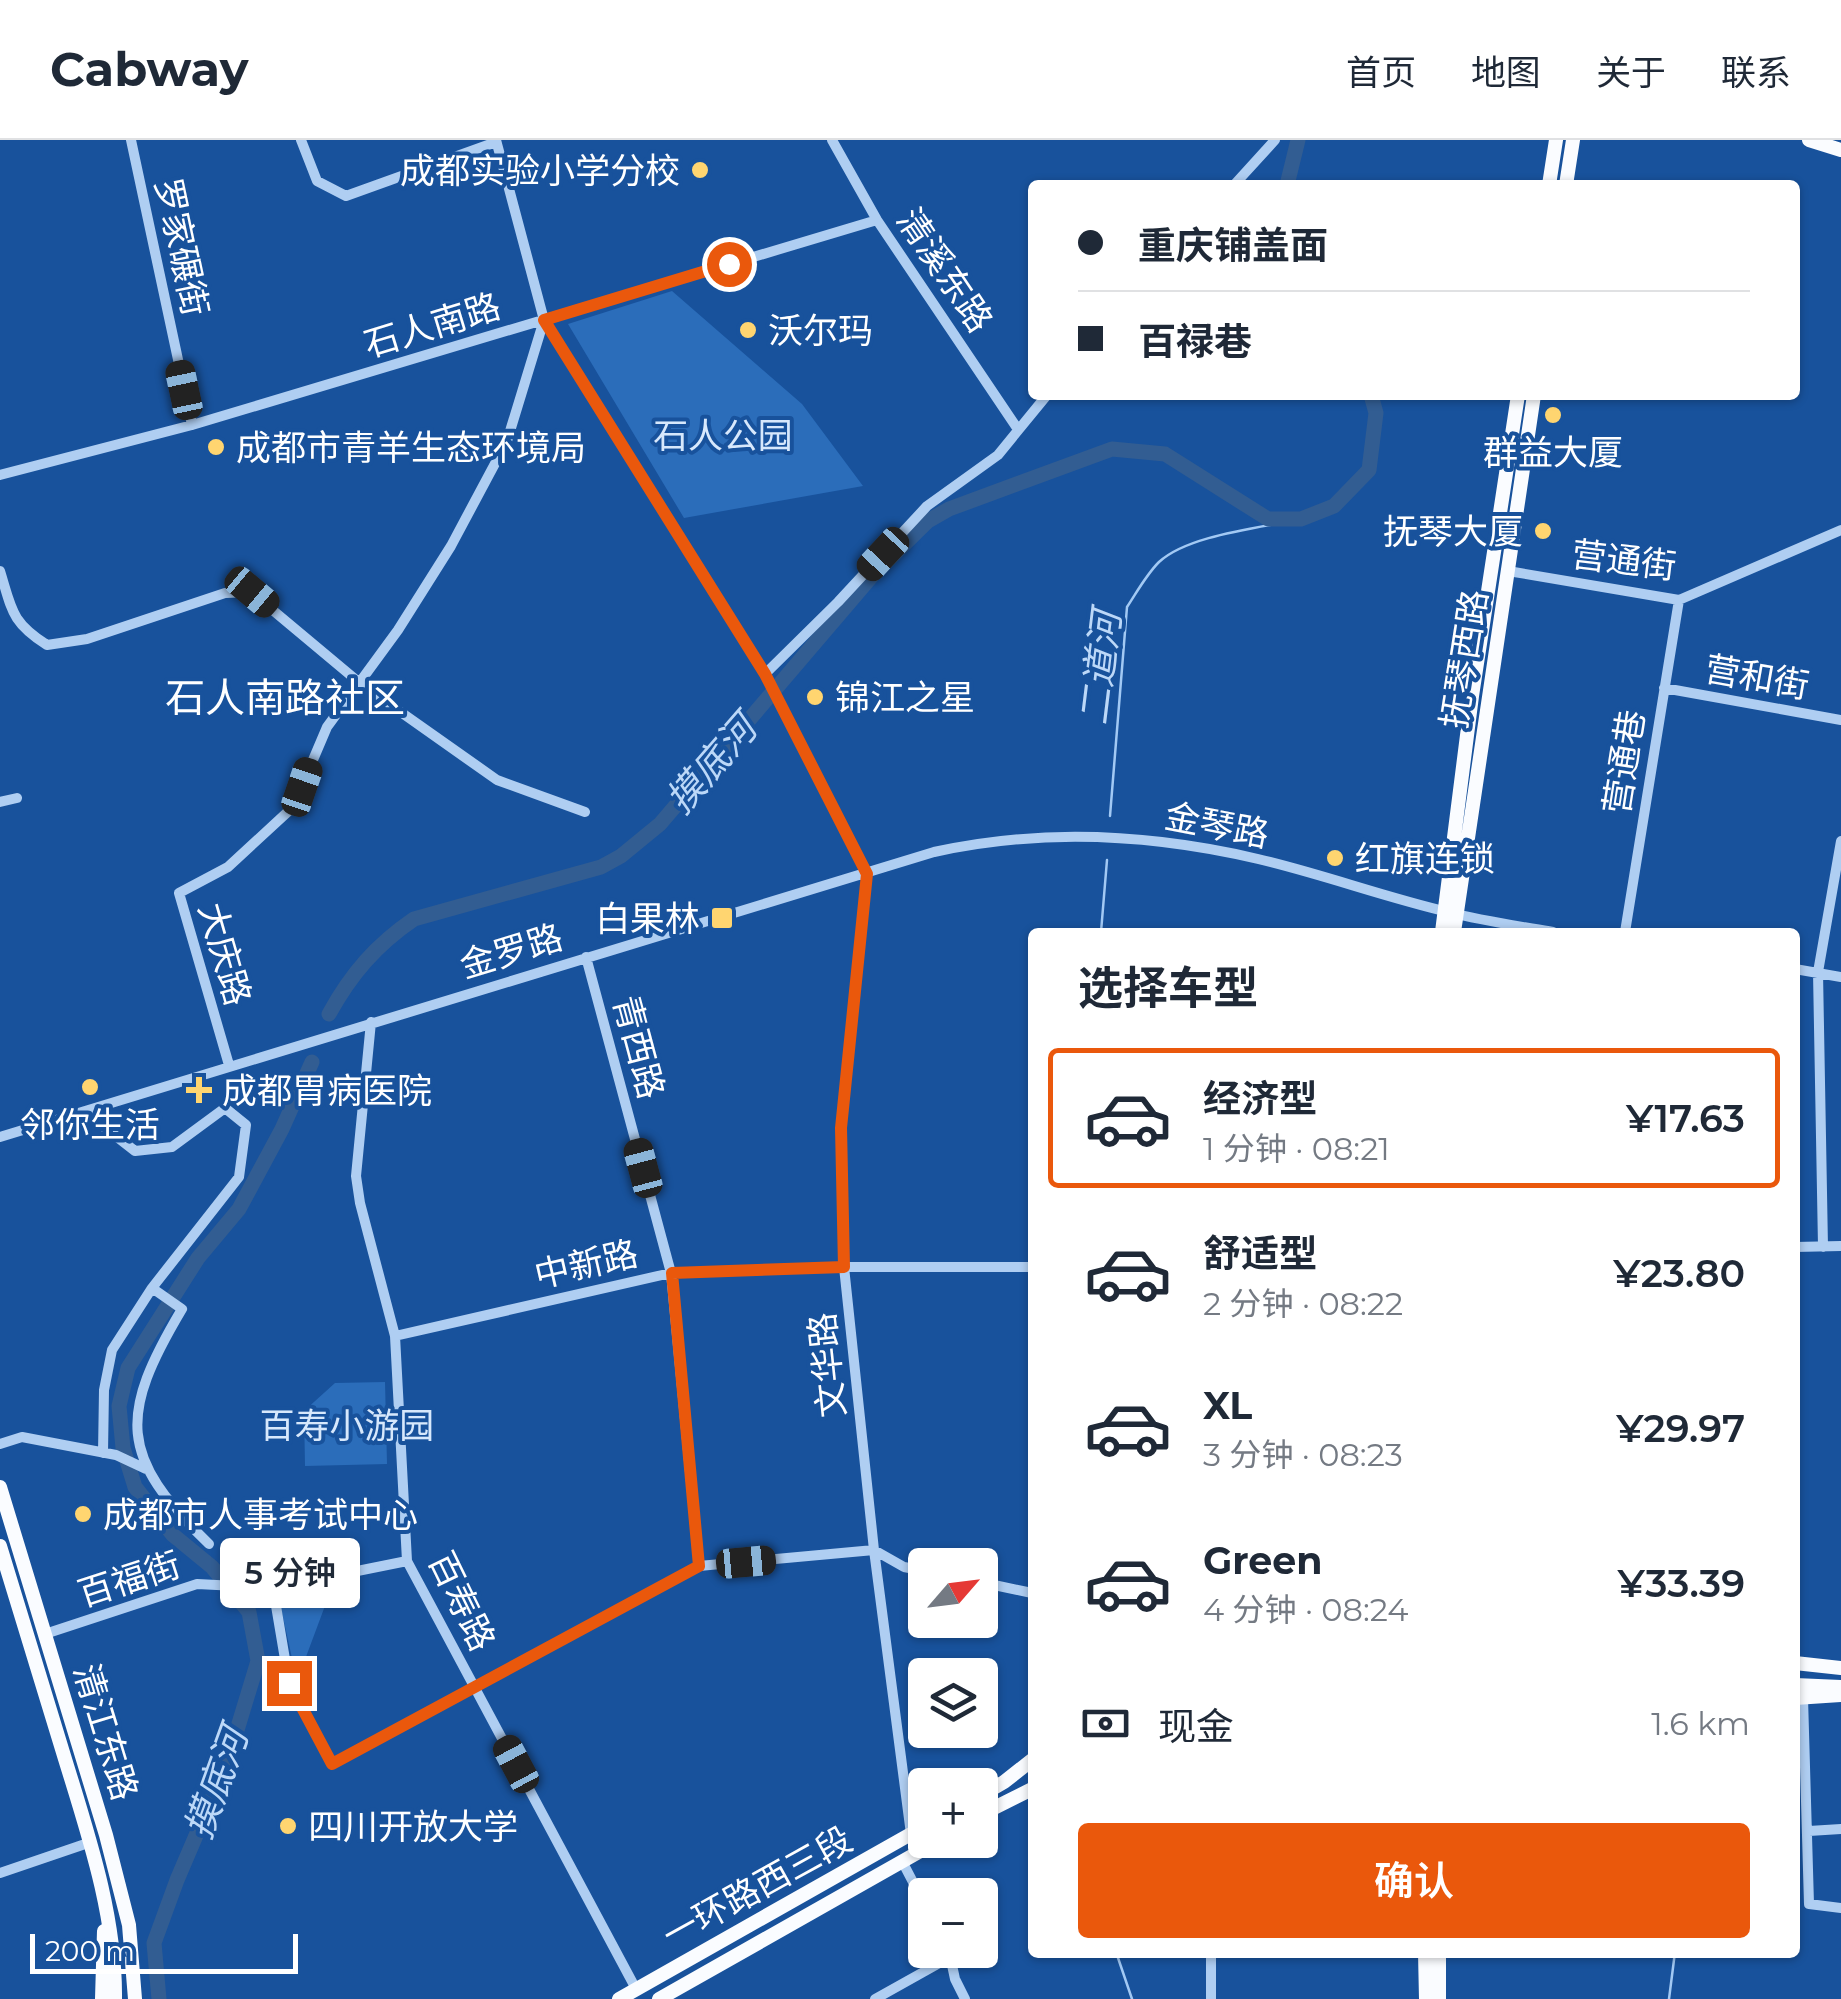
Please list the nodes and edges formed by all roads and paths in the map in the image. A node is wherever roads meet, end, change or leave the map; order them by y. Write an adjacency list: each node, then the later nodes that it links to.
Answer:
1 (131, 140): 18 (street, 罗家碾街)
2 (301, 140): 8 (street)
3 (832, 140): 13 (street, 清溪东路)
4 (1275, 140): 10 (street)
5 (1556, 140): 11 (main road)
6 (1573, 140): 12 (main road)
7 (1810, 140): 9 (main road)
8 (496, 141): 14 (street)
9 (1841, 150)
10 (1239, 180)
11 (1550, 180)
12 (1567, 180)
13 (877, 220): 14 (street, 石人南路); 19 (street, 清溪东路)
14 (544, 320): 18 (street, 石人南路); 25 (street); 26 (street, 大庆路)
15 (1042, 400): 19 (street)
16 (1517, 400): 34 (main road, 抚琴西路)
17 (1533, 400): 23 (main road, 抚琴西路)
18 (192, 425): 20 (street, 石人南路)
19 (1017, 428): 25 (street)
20 (0, 475)
21 (1841, 530): 24 (street, 营通街)
22 (0, 571): 26 (street)
23 (1508, 571): 24 (street, 营通街); 34 (main road, 抚琴西路)
24 (1678, 600): 27 (street, 营通巷)
25 (765, 674): 33 (street)
26 (361, 684): 31 (street); 44 (street, 大庆路)
27 (1664, 688): 28 (street, 营和街); 38 (street, 营通巷)
28 (1841, 720)
29 (17, 798): 30 (street)
30 (0, 802)
31 (584, 812)
32 (1841, 840): 41 (street)
33 (867, 874): 34 (street, 金琴路); 39 (street, 金罗路); 50 (street, 文华路)
34 (1449, 913): 35 (main road, 抚琴西路); 36 (main road, 抚琴西路); 37 (street, 金琴路)
35 (1443, 928)
36 (1453, 928)
37 (1531, 928)
38 (1626, 928)
39 (586, 957): 43 (street, 金罗路); 52 (street, 青西路)
40 (1800, 970): 41 (street)
41 (1818, 972): 42 (street); 47 (street)
42 (1841, 976)
43 (371, 1022): 44 (street, 金罗路); 54 (street, 百寿路)
44 (229, 1065): 45 (street)
45 (100, 1107): 46 (street); 53 (street)
46 (0, 1137)
47 (1823, 1246): 48 (street); 49 (street)
48 (1841, 1246)
49 (1800, 1247)
50 (844, 1267): 51 (street, 中新路); 52 (street, 中新路); 61 (street, 文华路)
51 (1028, 1267)
52 (672, 1273): 54 (street, 中新路); 63 (street, 青西路)
53 (157, 1291): 56 (street); 57 (street)
54 (396, 1336): 62 (street, 百寿路)
55 (0, 1444): 56 (street)
56 (102, 1453): 57 (street)
57 (143, 1468): 59 (street)
58 (0, 1487): 68 (main road, 清江东路)
59 (208, 1544)
60 (0, 1546): 88 (main road, 清江东路)
61 (874, 1550): 63 (street); 64 (street); 79 (street, 文华路)
62 (407, 1561): 66 (street, 百福街); 71 (street, 百寿路)
63 (699, 1566): 71 (street)
64 (908, 1568)
65 (998, 1586): 67 (street)
66 (273, 1588): 68 (street, 百福街); 71 (street)
67 (1028, 1592)
68 (45, 1634): 93 (main road, 清江东路)
69 (1800, 1664): 70 (main road)
70 (1841, 1670): 72 (main road)
71 (474, 1686): 102 (street, 百寿路)
72 (1800, 1687)
73 (1841, 1687): 74 (main road)
74 (1800, 1688)
75 (1800, 1688): 76 (main road)
76 (1841, 1695)
77 (1800, 1724): 86 (street)
78 (1028, 1763): 81 (main road)
79 (908, 1768)
80 (1028, 1770): 81 (main road)
81 (1004, 1782): 82 (main road)
82 (998, 1786)
83 (1028, 1789): 84 (main road)
84 (998, 1805)
85 (1841, 1829): 86 (street)
86 (1809, 1831): 95 (street)
87 (908, 1836): 102 (main road, 一环路西三段)
88 (91, 1842): 91 (street); 94 (main road, 清江东路)
89 (911, 1858): 90 (main road, 一环路西三段)
90 (903, 1863): 92 (street); 108 (main road, 一环路西三段)
91 (0, 1872)
92 (911, 1878)
93 (119, 1892): 99 (main road); 106 (main road, 清江东路)
94 (102, 1895): 99 (main road); 103 (main road)
95 (1841, 1908)
96 (1212, 1958): 111 (street)
97 (1426, 1958): 112 (main road)
98 (1439, 1958): 113 (main road)
99 (120, 1959): 104 (main road); 105 (main road)
100 (925, 1968): 109 (street)
101 (953, 1968): 110 (street)
102 (636, 1990): 107 (main road, 一环路西三段)
103 (102, 1999)
104 (115, 1999)
105 (124, 1999)
106 (135, 1999)
107 (619, 1999)
108 (659, 1999)
109 (874, 1999)
110 (965, 1999)
111 (1211, 1999)
112 (1426, 1999)
113 (1439, 1999)

